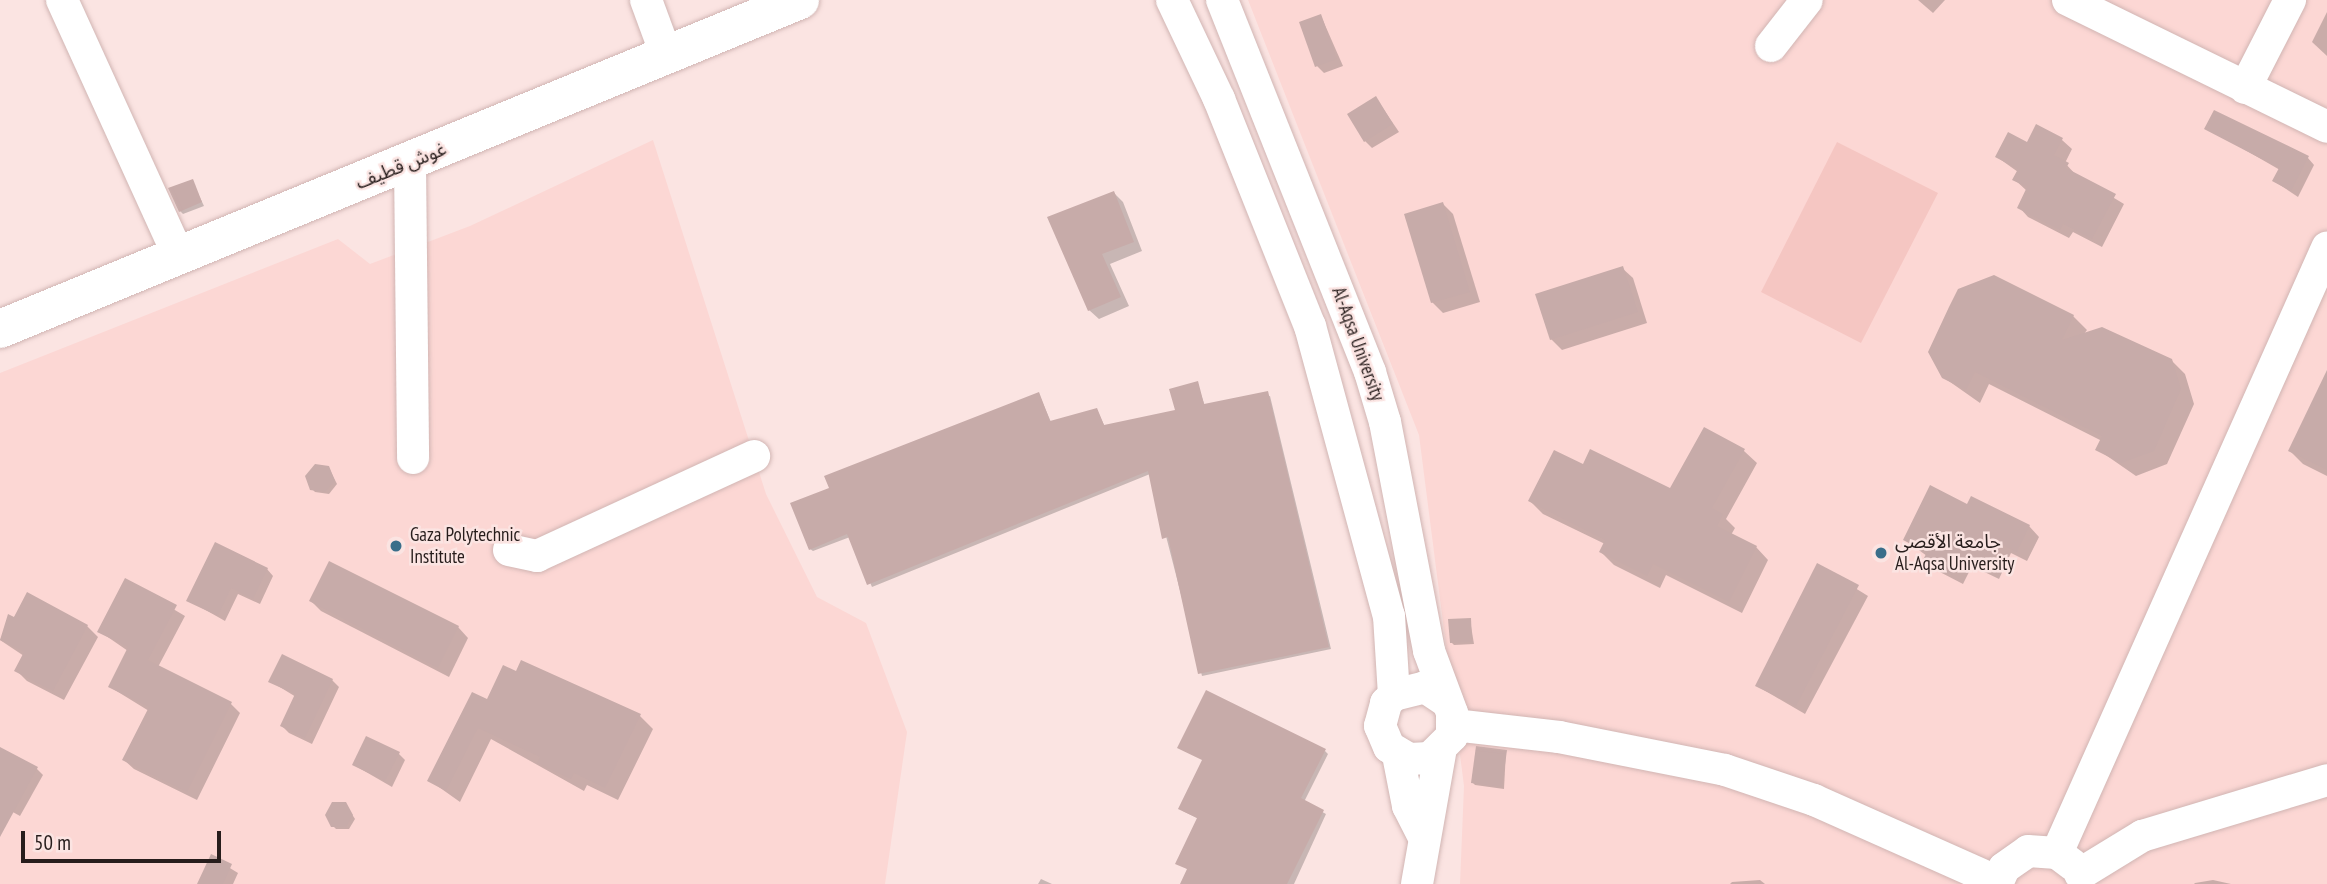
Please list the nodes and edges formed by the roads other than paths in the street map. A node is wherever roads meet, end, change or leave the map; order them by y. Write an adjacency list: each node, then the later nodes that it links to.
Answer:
1 (62, 0): 15 (street)
2 (646, 0): 10 (street)
3 (800, 0): 10 (main road, غوش قطيف)
4 (1172, 0): 20 (street, Al-Aqsa University)
5 (1222, 0): 21 (street, Al-Aqsa University)
6 (1807, 0): 9 (street)
7 (2067, 0): 11 (street)
8 (2290, 0): 11 (street)
9 (1771, 46)
10 (667, 57): 13 (main road, غوش قطيف)
11 (2245, 88): 12 (street)
12 (2327, 127)
13 (410, 162): 15 (main road, غوش قطيف); 18 (street)
14 (2327, 248): 26 (street)
15 (179, 257): 16 (main road, غوش قطيف)
16 (0, 329)
17 (754, 456): 19 (street)
18 (413, 458)
19 (509, 550)
20 (1394, 695): 21 (street); 23 (street)
21 (1451, 714): 22 (street); 27 (street)
22 (1440, 753): 23 (street); 25 (street)
23 (1398, 755): 25 (street)
24 (2327, 780): 26 (street)
25 (1423, 836): 28 (street)
26 (2073, 870): 27 (street)
27 (1997, 883)
28 (1417, 884)

